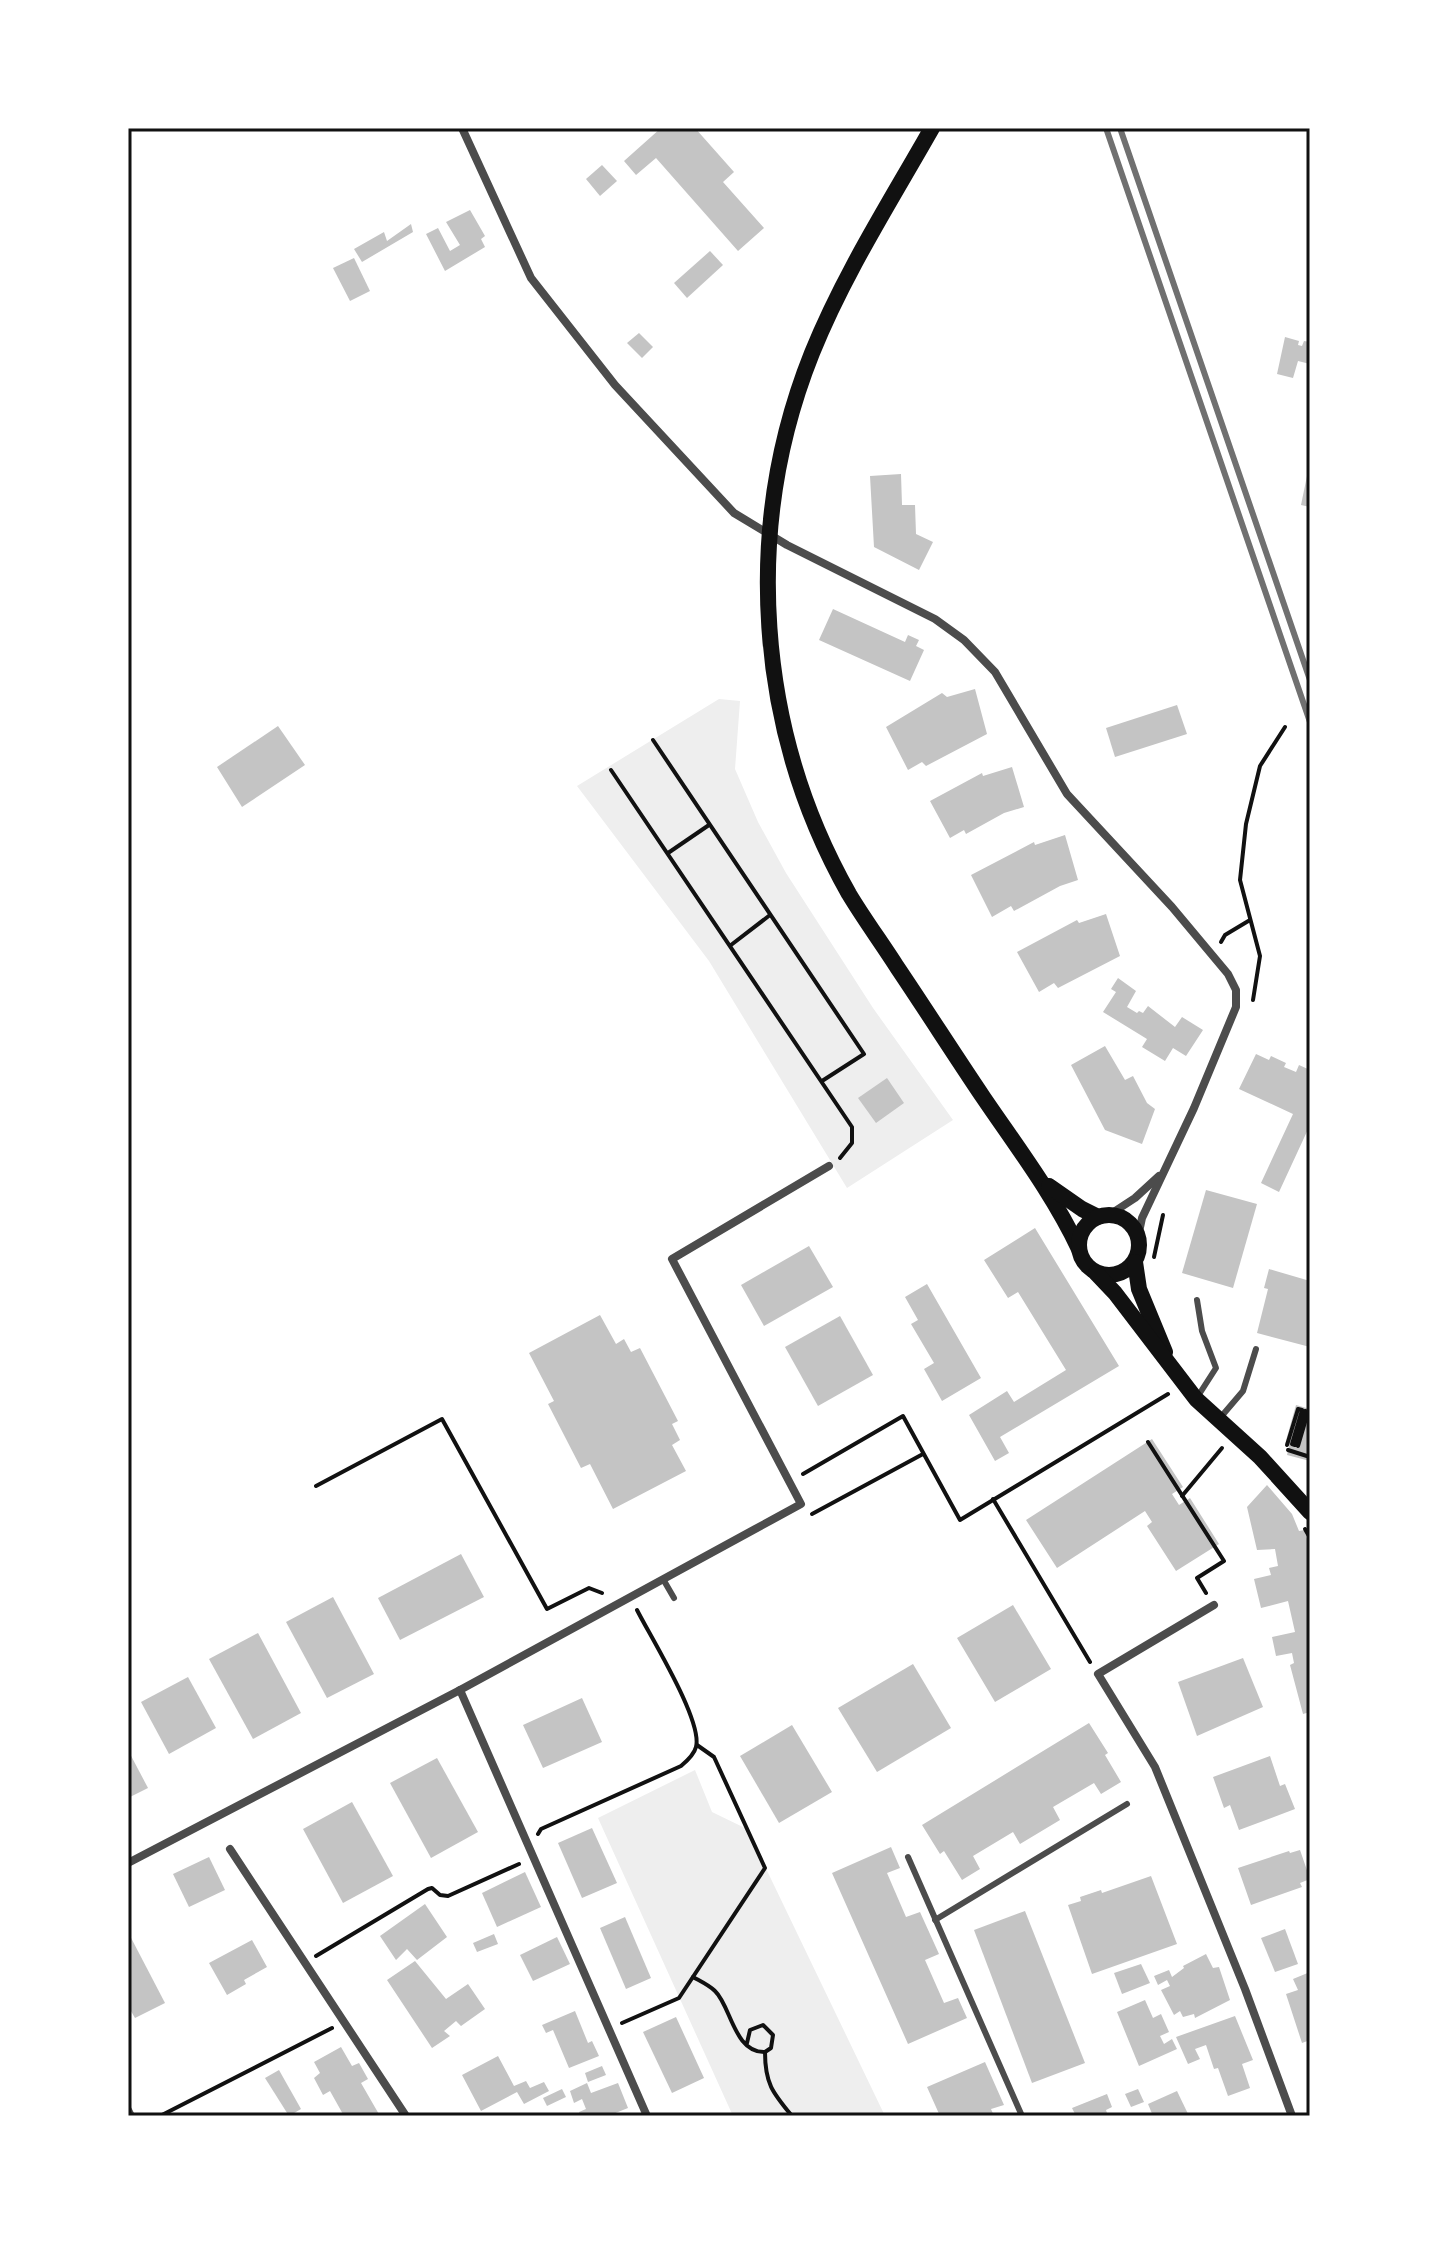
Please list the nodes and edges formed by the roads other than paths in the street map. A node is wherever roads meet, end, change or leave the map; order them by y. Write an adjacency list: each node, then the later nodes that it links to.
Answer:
1 (462, 128): 4 (street)
2 (932, 128): 5 (main road)
3 (829, 1166): 17 (street)
4 (1162, 1173): 6 (street); 7 (street)
5 (1041, 1180): 6 (main road); 8 (main road)
6 (1104, 1216): 7 (main road); 8 (main road)
7 (1138, 1237): 9 (main road)
8 (1079, 1249): 10 (main road)
9 (1135, 1262): 10 (main road); 13 (main road)
10 (1096, 1273): 13 (main road)
11 (1197, 1300): 14 (lane)
12 (1256, 1349): 15 (lane)
13 (1172, 1369): 14 (main road)
14 (1196, 1399): 15 (main road)
15 (1217, 1421): 16 (main road)
16 (1310, 1512)
17 (663, 1579): 18 (lane); 20 (street)
18 (674, 1598)
19 (1214, 1605): 31 (street)
20 (460, 1690): 24 (street); 29 (street)
21 (1127, 1804): 25 (lane)
22 (230, 1849): 28 (street)
23 (908, 1857): 25 (lane)
24 (128, 1863)
25 (935, 1920): 30 (lane)
26 (128, 2110): 27 (street)
27 (131, 2116)
28 (406, 2116)
29 (647, 2116)
30 (1022, 2116)
31 (1292, 2116)

